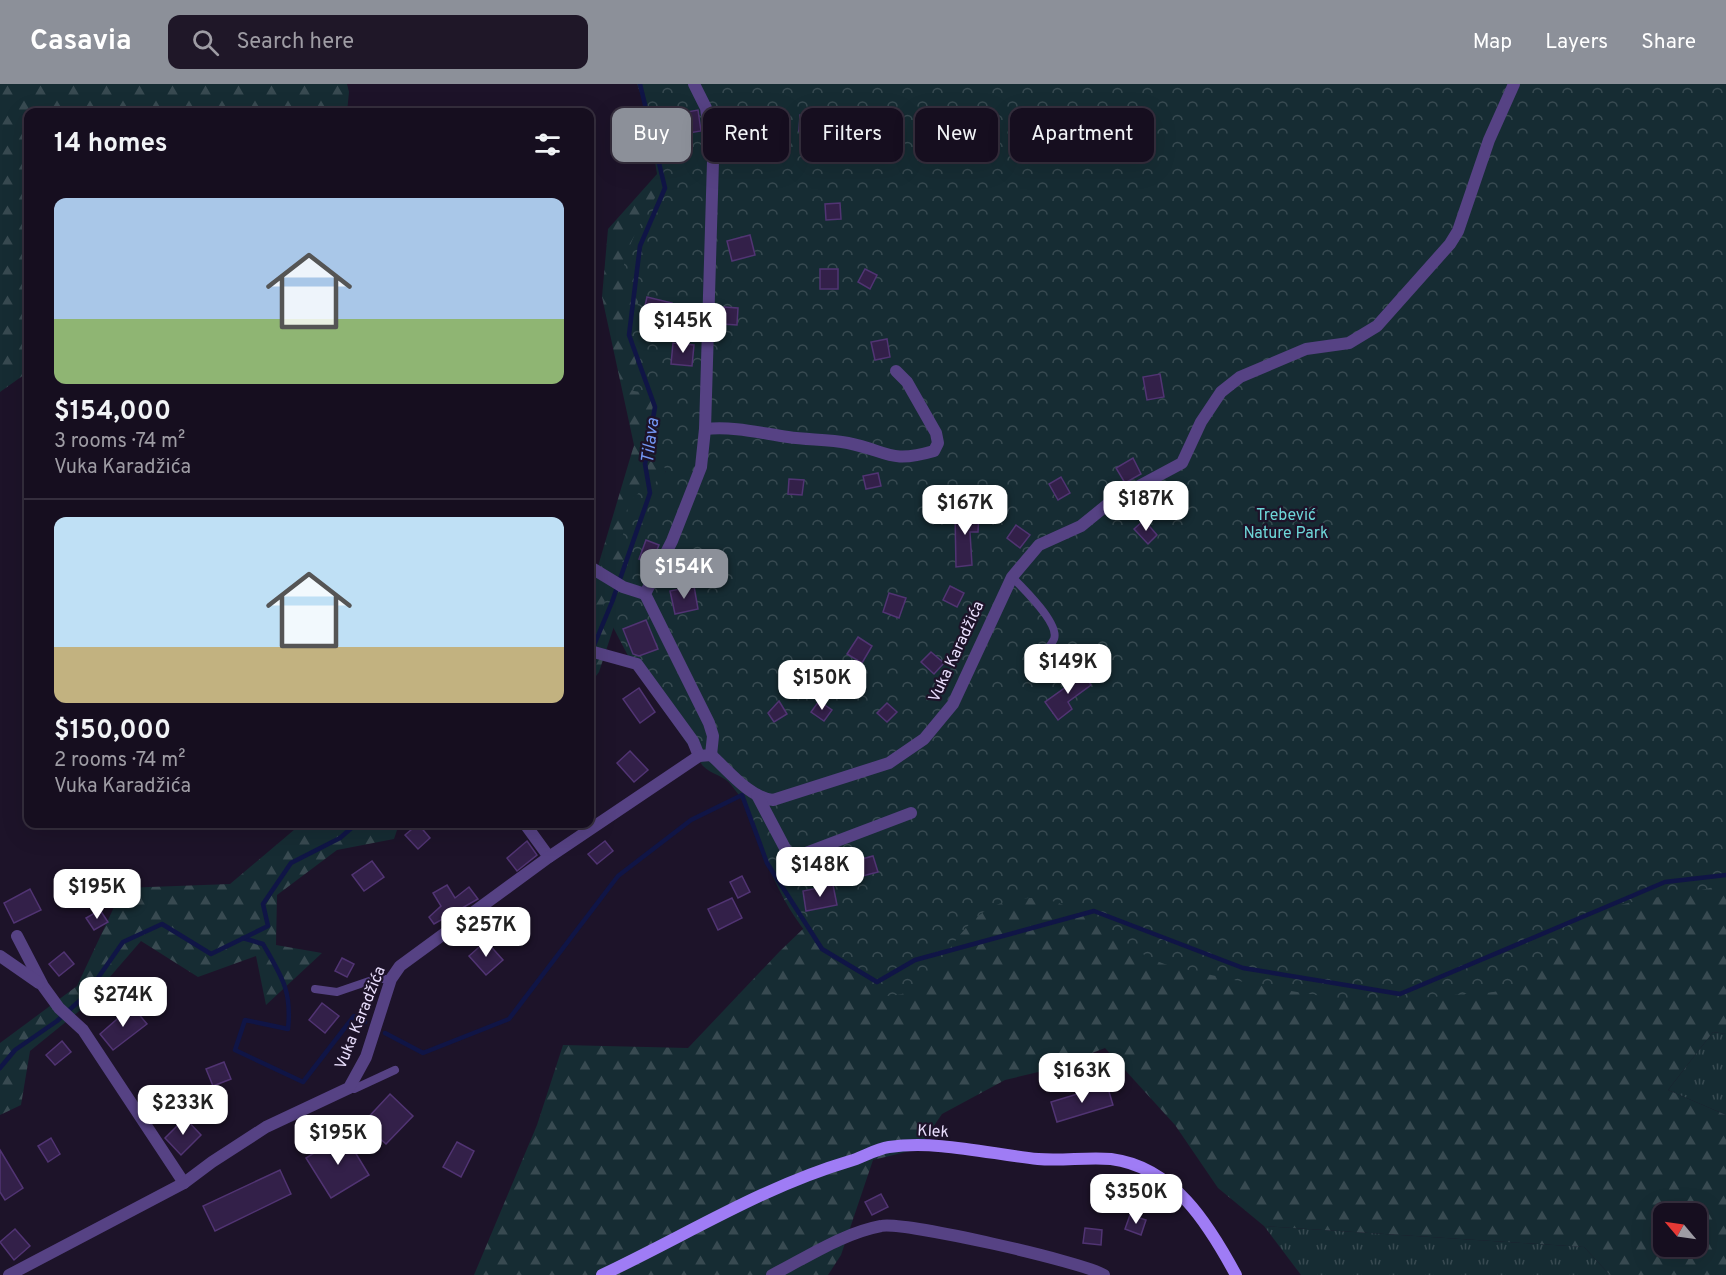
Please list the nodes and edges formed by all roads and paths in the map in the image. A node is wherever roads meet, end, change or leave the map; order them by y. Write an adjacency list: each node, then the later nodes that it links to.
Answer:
1 (694, 84): 4 (street)
2 (1514, 84): 6 (street, Vuka Karadžića)
3 (896, 371): 4 (street)
4 (705, 429): 7 (street)
5 (594, 570): 7 (street)
6 (1012, 577): 9 (lane); 11 (street, Vuka Karadžića)
7 (645, 594): 10 (street)
8 (595, 653): 10 (street)
9 (1039, 659)
10 (705, 756): 11 (street); 14 (street, Vuka Karadžića)
11 (756, 794): 12 (street)
12 (911, 813)
13 (528, 828): 16 (street)
14 (594, 828)
15 (594, 828): 16 (street, Vuka Karadžića)
16 (549, 857): 19 (street, Vuka Karadžića)
17 (18, 936): 20 (street)
18 (0, 956): 20 (street)
19 (391, 980): 21 (lane); 23 (street, Vuka Karadžića)
20 (43, 986): 24 (street)
21 (315, 989)
22 (395, 1070): 23 (lane)
23 (349, 1088): 24 (street, Vuka Karadžića)
24 (184, 1183): 25 (street, Vuka Karadžića)
25 (9, 1275)
26 (602, 1275): 29 (street, Klek)
27 (772, 1275): 28 (street)
28 (1104, 1275)
29 (1236, 1275)

